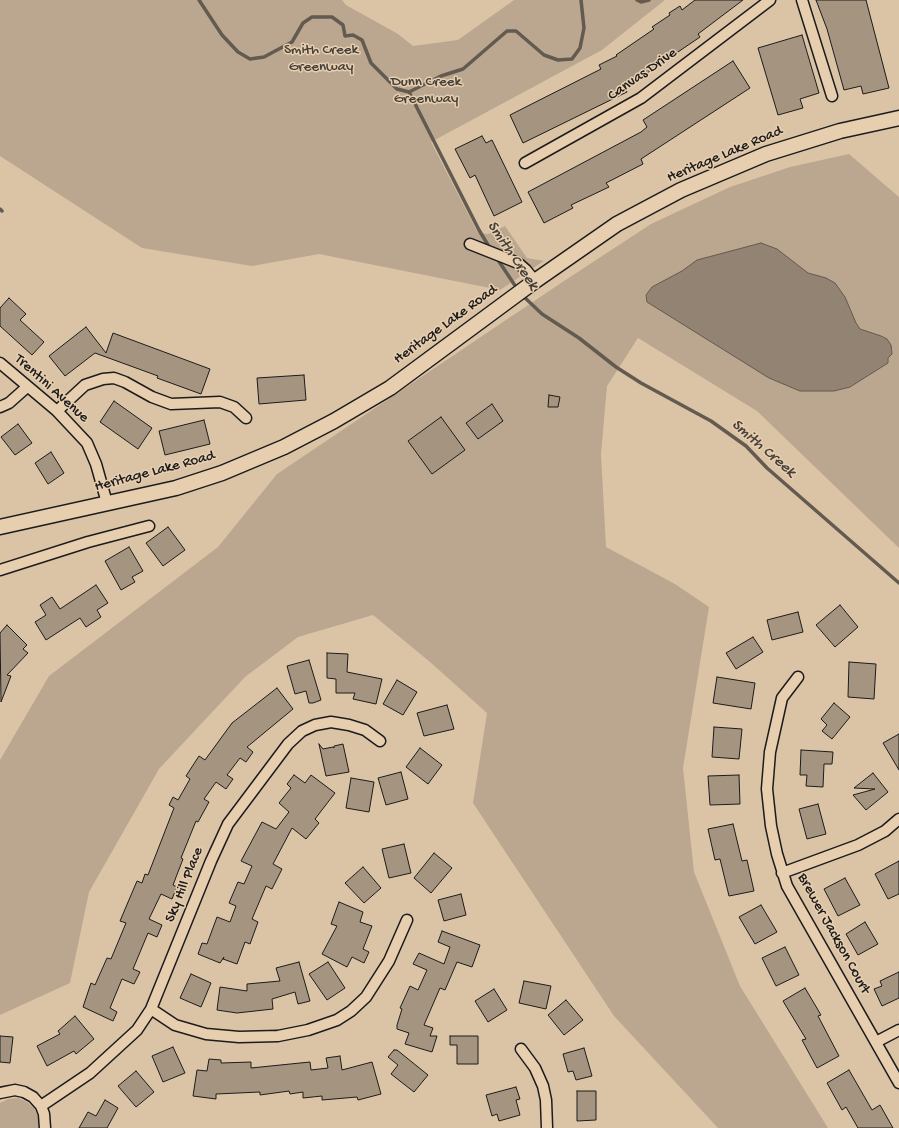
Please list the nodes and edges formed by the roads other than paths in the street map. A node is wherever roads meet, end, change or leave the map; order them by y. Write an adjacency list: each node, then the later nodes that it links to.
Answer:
1 (770, 0): 5 (street, Canvas Drive)
2 (802, 0): 3 (street)
3 (832, 96)
4 (899, 118): 7 (main road, Heritage Lake Road)
5 (525, 163)
6 (470, 244): 7 (street)
7 (535, 281): 13 (main road, Heritage Lake Road)
8 (0, 363): 9 (street, Trentini Avenue)
9 (27, 387): 10 (street); 11 (street, Trentini Avenue)
10 (0, 408)
11 (57, 411): 12 (street); 13 (street, Trentini Avenue)
12 (246, 418)
13 (107, 503): 15 (main road, Heritage Lake Road)
14 (149, 526): 16 (street)
15 (0, 527)
16 (0, 570)
17 (798, 677): 20 (street, Brewer Jackson Court)
18 (380, 740): 22 (street, Sky Hill Place)
19 (899, 819): 20 (street)
20 (782, 873): 24 (street, Brewer Jackson Court)
21 (407, 920): 22 (street)
22 (151, 1009): 28 (street, Sky Hill Place)
23 (899, 1030): 24 (street)
24 (876, 1042): 26 (street, Brewer Jackson Court)
25 (521, 1049): 30 (street)
26 (899, 1083)
27 (0, 1093): 28 (street)
28 (41, 1106): 29 (street)
29 (45, 1128)
30 (547, 1128)

